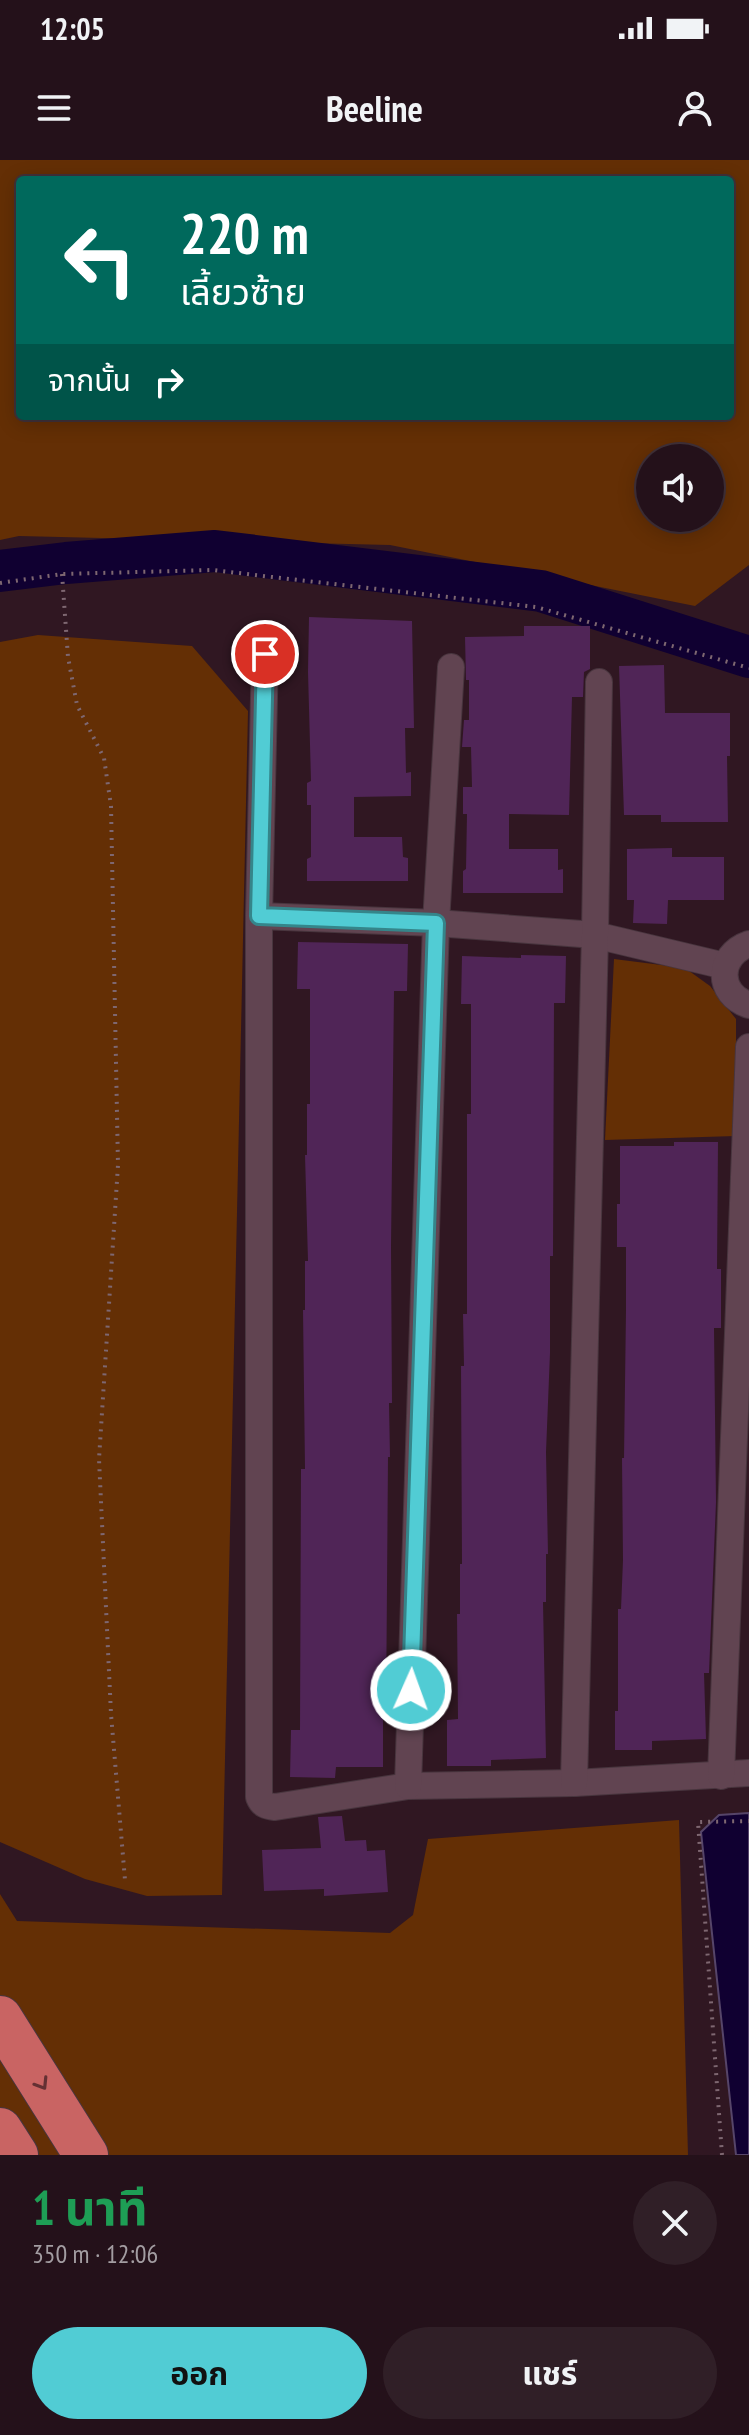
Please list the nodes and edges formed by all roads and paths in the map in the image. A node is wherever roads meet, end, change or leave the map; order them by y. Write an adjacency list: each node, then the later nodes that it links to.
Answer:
1 (62, 574): 2 (path); 5 (path); 19 (path)
2 (0, 583)
3 (265, 654): 7 (street)
4 (451, 667): 8 (street)
5 (749, 668)
6 (599, 682): 9 (street)
7 (259, 916): 8 (street); 17 (street)
8 (436, 923): 9 (street); 17 (street)
9 (595, 935): 11 (street); 16 (street)
10 (749, 944): 11 (street)
11 (725, 966): 12 (street)
12 (749, 1005)
13 (749, 1047): 15 (street)
14 (749, 1773): 15 (street)
15 (721, 1776): 16 (street)
16 (574, 1783): 17 (street)
17 (408, 1786)
18 (749, 1821): 24 (path)
19 (125, 1880)
20 (0, 2018): 23 (highway, one-way to 23)
21 (0, 2130): 22 (highway)
22 (16, 2155)
23 (86, 2155)
24 (722, 2155)

